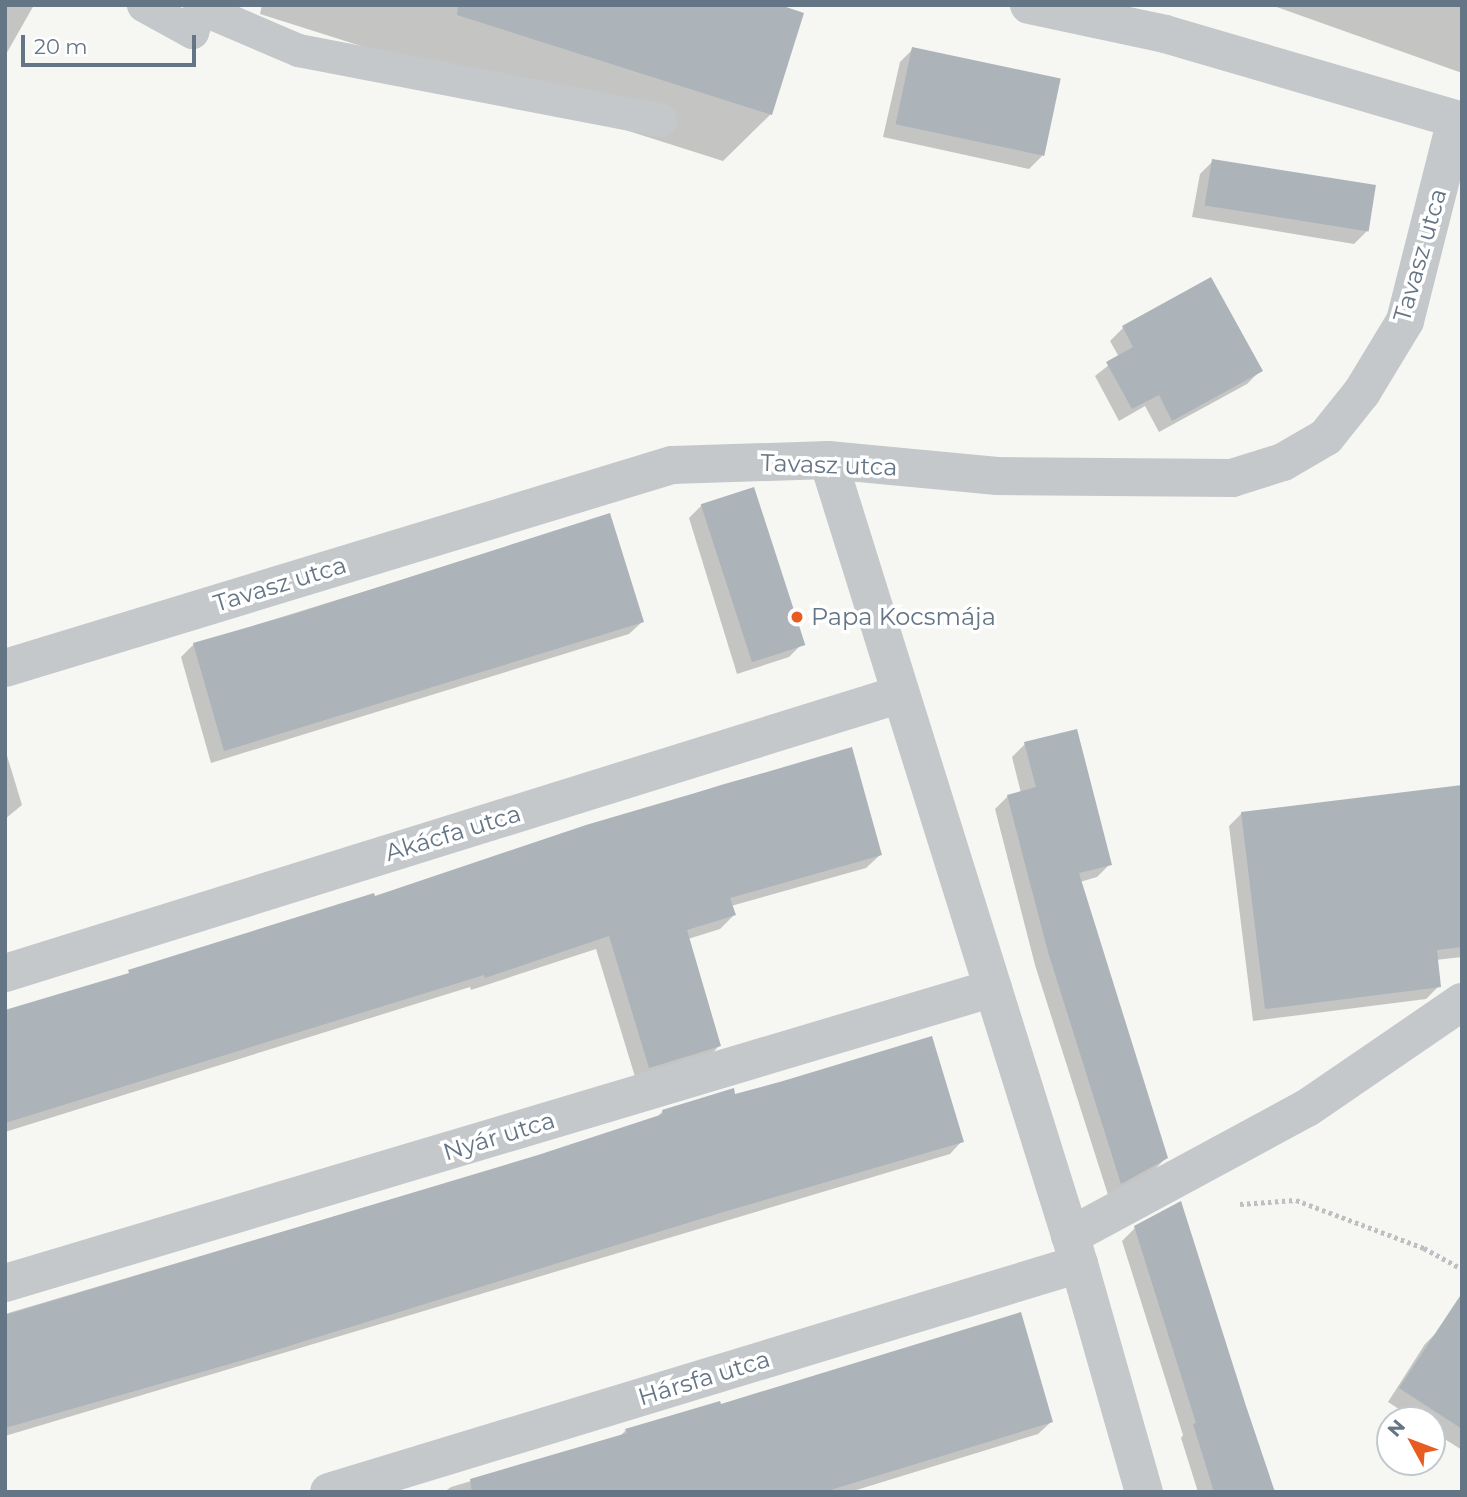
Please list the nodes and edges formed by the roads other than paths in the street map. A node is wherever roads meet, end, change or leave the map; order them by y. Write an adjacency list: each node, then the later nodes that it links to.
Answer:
1 (143, 5): 3 (lane)
2 (1029, 5): 5 (street)
3 (201, 7): 4 (lane)
4 (660, 120)
5 (1459, 120): 6 (street, Tavasz utca)
6 (828, 460): 7 (street, Tavasz utca); 8 (street)
7 (5, 668)
8 (901, 694): 9 (street, Akácfa utca); 10 (street)
9 (5, 972)
10 (993, 988): 12 (street); 13 (street, Nyár utca)
11 (1462, 1002): 12 (street, Hársfa utca)
12 (1074, 1250): 14 (street, Hársfa utca); 15 (street)
13 (5, 1283)
14 (329, 1492)
15 (1144, 1492)

